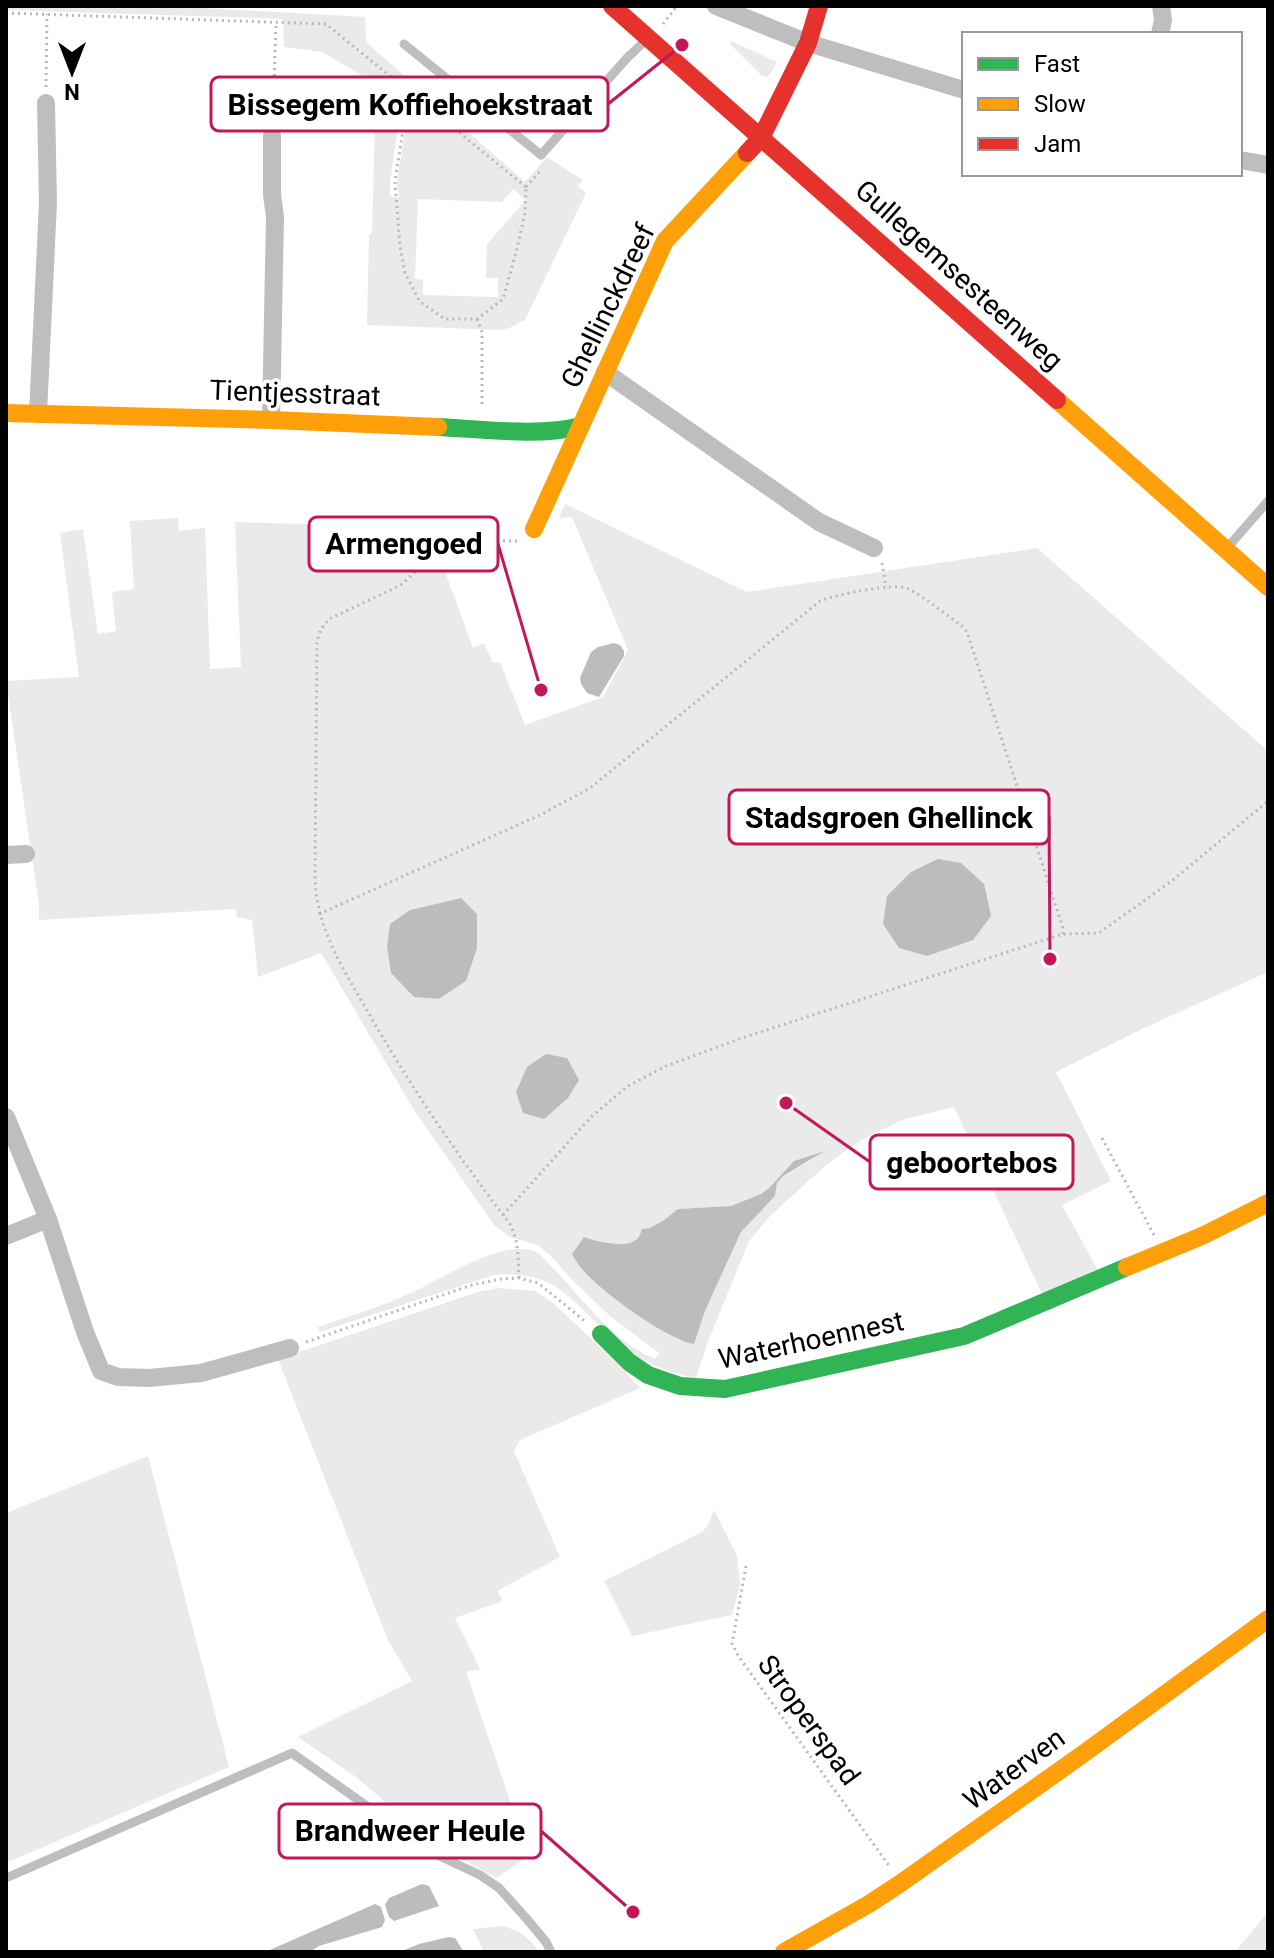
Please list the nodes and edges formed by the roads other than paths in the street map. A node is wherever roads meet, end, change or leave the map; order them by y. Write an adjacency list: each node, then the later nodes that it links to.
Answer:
1 (612, 6): 6 (street, Gullegemsesteenweg)
2 (716, 6): 7 (street)
3 (819, 6): 7 (street, Ghellinckdreef)
4 (1161, 6): 5 (street)
5 (1160, 32)
6 (652, 33): 8 (lane); 12 (street, Gullegemsesteenweg)
7 (808, 43): 9 (street); 12 (street, Ghellinckdreef)
8 (404, 44)
9 (962, 89)
10 (46, 103): 17 (street)
11 (272, 136): 18 (street)
12 (761, 138): 15 (street, Ghellinckdreef); 23 (street, Gullegemsesteenweg)
13 (1242, 160): 14 (street)
14 (1268, 165)
15 (605, 372): 19 (street, Ghellinckdreef); 22 (street)
16 (6, 413): 17 (street, Tientjesstraat)
17 (38, 414): 18 (street, Tientjesstraat)
18 (271, 420): 19 (street, Tientjesstraat)
19 (581, 426): 21 (street, Ghellinckdreef)
20 (1268, 501): 23 (lane)
21 (534, 529)
22 (874, 548)
23 (1226, 549): 24 (street, Gullegemsesteenweg)
24 (1268, 587)
25 (26, 854): 26 (street)
26 (6, 855)
27 (6, 1117): 29 (street)
28 (1268, 1203): 31 (street, Waterhoennest)
29 (48, 1219): 30 (street); 32 (street)
30 (6, 1236)
31 (601, 1334)
32 (290, 1348)
33 (1268, 1619): 36 (street, Waterven)
34 (6, 1878): 35 (lane)
35 (551, 1952)
36 (784, 1952)

